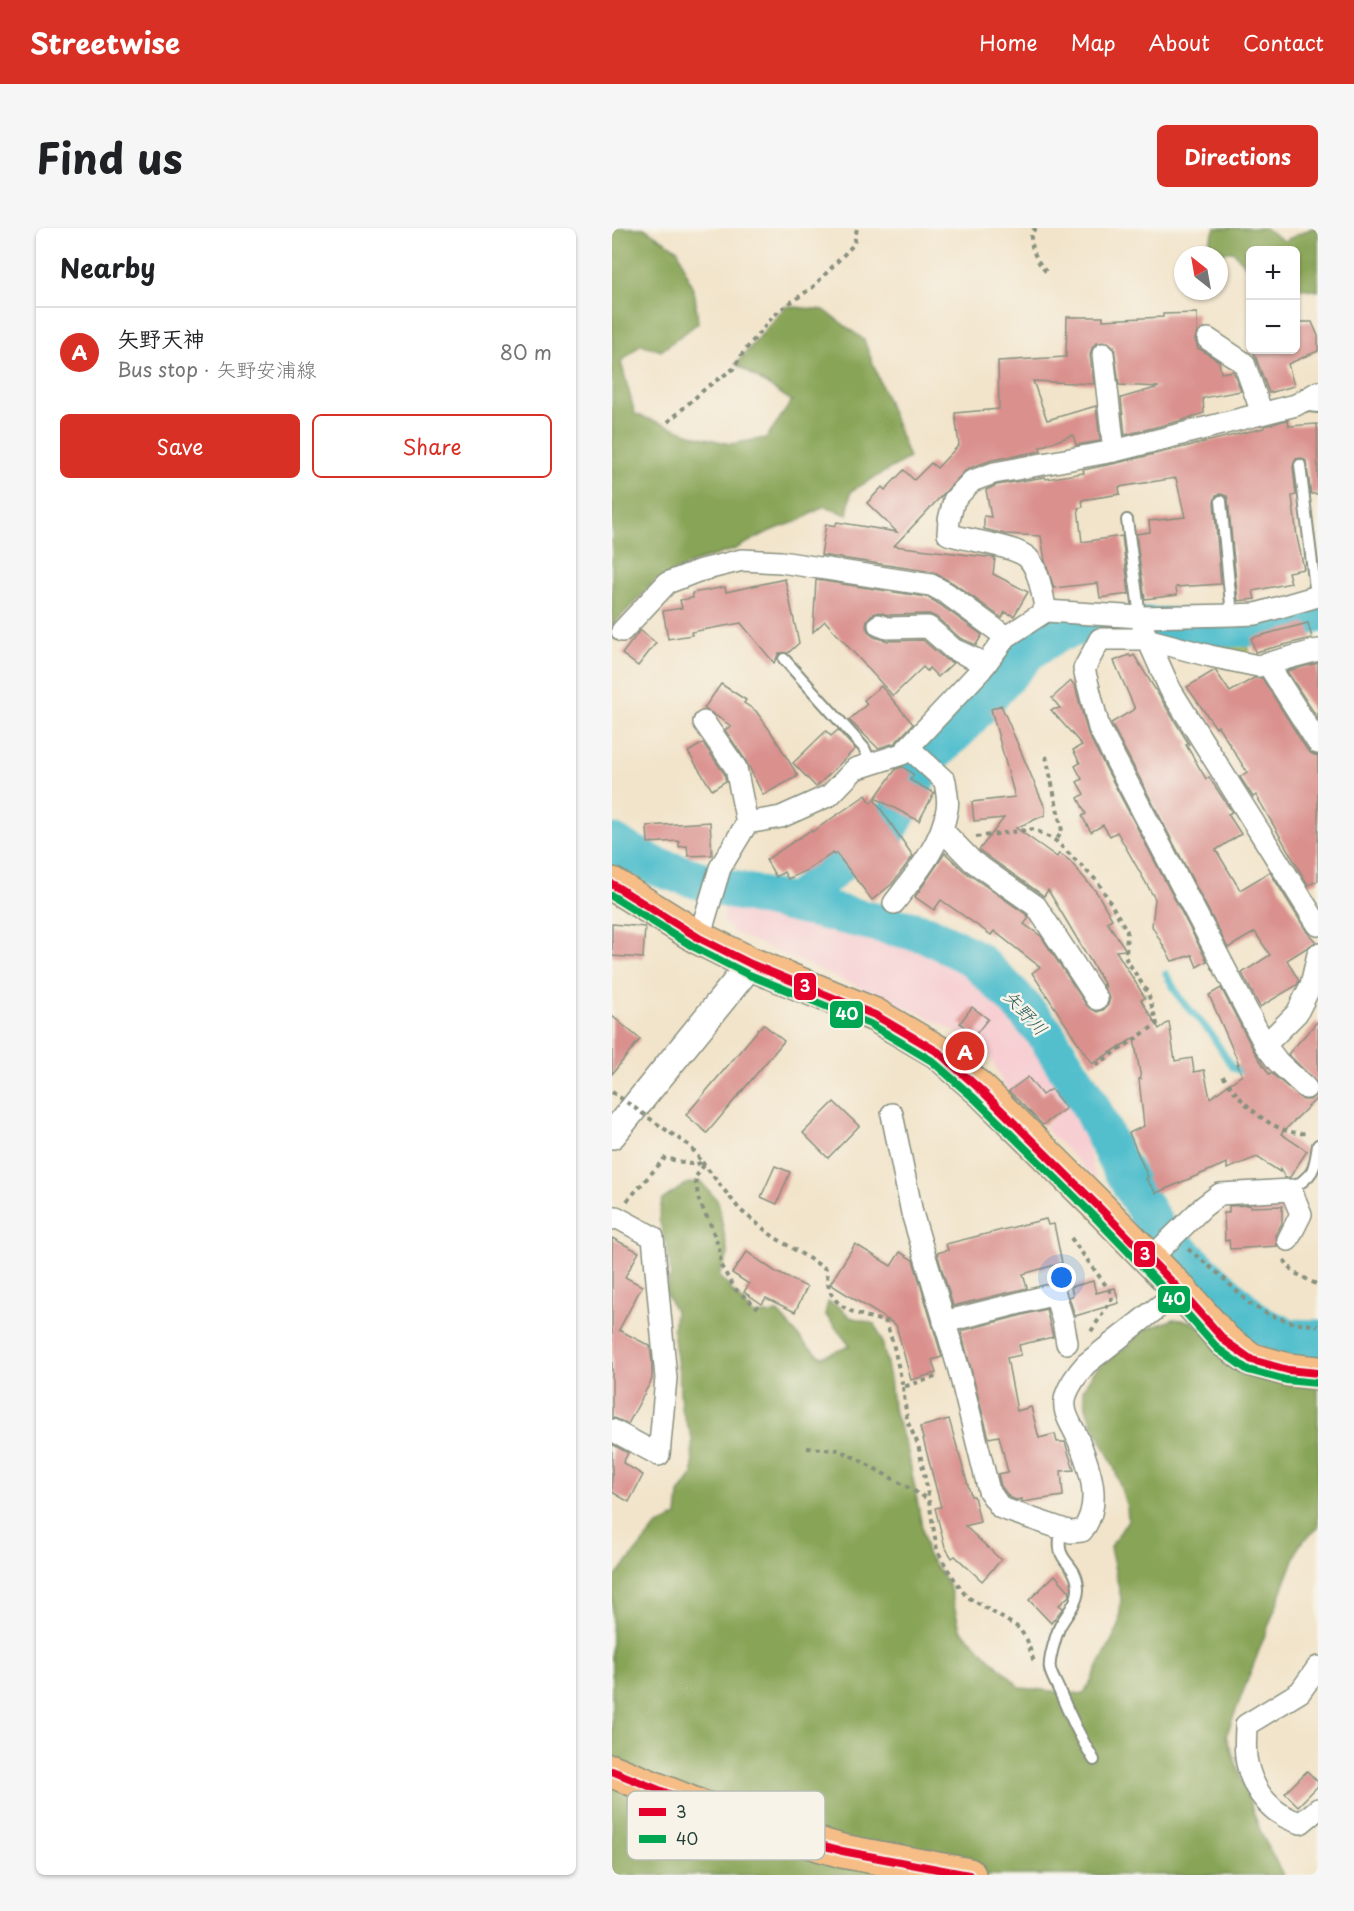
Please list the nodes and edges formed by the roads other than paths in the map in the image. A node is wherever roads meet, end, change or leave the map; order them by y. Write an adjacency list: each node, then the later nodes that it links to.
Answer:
1 (1208, 339): 6 (street)
2 (1103, 354): 7 (street)
3 (1318, 392): 4 (street)
4 (1296, 405): 5 (lane); 6 (street)
5 (1318, 407)
6 (1262, 413): 7 (street)
7 (1114, 451): 12 (street)
8 (1300, 465): 11 (lane)
9 (1221, 501): 13 (lane)
10 (1128, 520): 14 (lane)
11 (1317, 596): 13 (street)
12 (1046, 611): 14 (street); 17 (street)
13 (1232, 615): 14 (street)
14 (1140, 617): 18 (street)
15 (879, 625): 22 (street)
16 (622, 631): 17 (street)
17 (1006, 637): 22 (street)
18 (1146, 639): 21 (street); 31 (street); 36 (street)
19 (1318, 650): 21 (street)
20 (784, 659): 26 (lane)
21 (1268, 663): 24 (street)
22 (986, 664): 25 (street)
23 (704, 722): 27 (street)
24 (1318, 743)
25 (909, 747): 26 (street); 28 (street)
26 (871, 763): 27 (street)
27 (747, 823): 32 (street)
28 (947, 835): 30 (street); 35 (street)
29 (612, 884): 32 (main road)
30 (894, 903)
31 (1318, 925)
32 (699, 938): 34 (main road)
33 (1318, 954): 36 (street)
34 (751, 964): 39 (street); 44 (main road)
35 (1096, 999)
36 (1272, 1053): 37 (street)
37 (1305, 1088)
38 (892, 1114): 46 (street)
39 (612, 1136)
40 (1318, 1145): 41 (lane)
41 (1291, 1190): 43 (street); 44 (street)
42 (614, 1218): 49 (street)
43 (1288, 1240)
44 (1149, 1260): 45 (main road)
45 (1180, 1290): 48 (main road); 50 (street)
46 (944, 1322): 47 (street); 50 (street)
47 (1067, 1343)
48 (1318, 1373)
49 (612, 1430)
50 (1062, 1529): 53 (lane)
51 (1318, 1667): 52 (street)
52 (1309, 1695): 56 (street)
53 (1094, 1760)
54 (612, 1771): 55 (main road)
55 (662, 1791)
56 (1318, 1809)
57 (825, 1846): 58 (main road)
58 (969, 1875)

